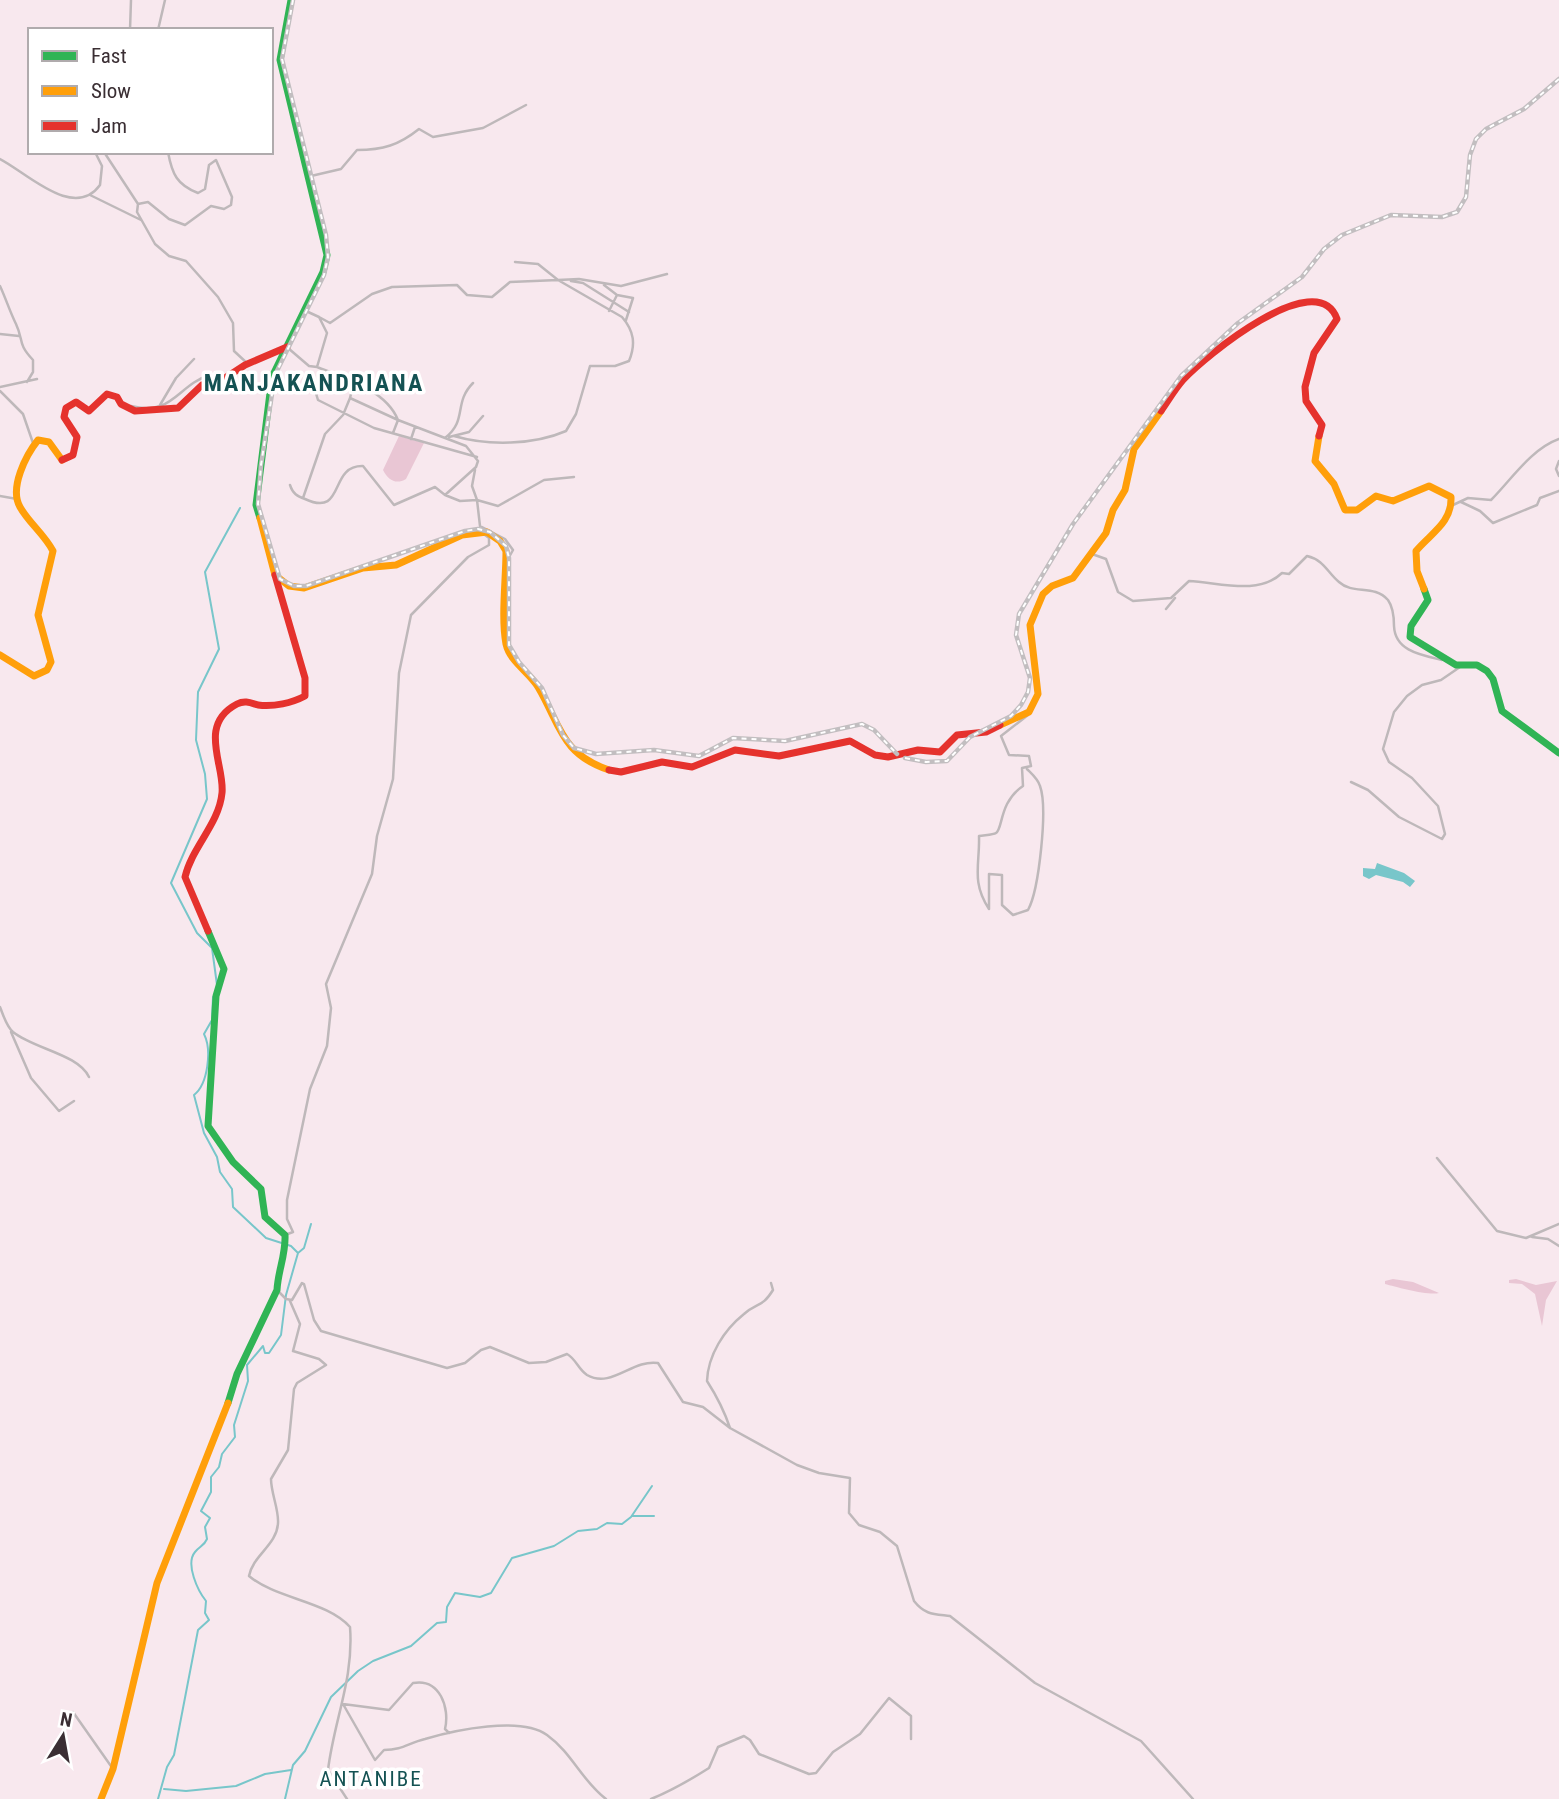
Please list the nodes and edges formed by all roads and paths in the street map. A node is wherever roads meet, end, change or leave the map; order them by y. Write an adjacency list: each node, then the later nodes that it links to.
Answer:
1 (131, 0): 4 (street)
2 (165, 0): 5 (street)
3 (290, 0): 11 (main road)
4 (130, 28)
5 (158, 28)
6 (526, 105): 11 (street)
7 (96, 154): 12 (street)
8 (105, 154): 13 (street)
9 (168, 154): 13 (street)
10 (0, 159): 12 (street)
11 (309, 176): 25 (main road)
12 (90, 195): 14 (street)
13 (138, 204): 14 (street)
14 (141, 220): 34 (street)
15 (515, 262): 17 (street)
16 (667, 274): 19 (street)
17 (558, 279): 18 (street); 23 (street); 28 (street)
18 (568, 280): 19 (street); 21 (street)
19 (601, 284): 22 (street)
20 (0, 286): 31 (street)
21 (594, 290): 23 (street); 24 (street)
22 (617, 295): 24 (street); 27 (street)
23 (592, 299): 26 (street)
24 (613, 303): 26 (street); 27 (street)
25 (304, 311): 28 (street); 32 (main road)
26 (609, 311): 29 (street)
27 (629, 312): 29 (street)
28 (318, 317): 35 (street)
29 (625, 321): 51 (street)
30 (0, 334): 31 (street)
31 (19, 336): 38 (street)
32 (287, 347): 34 (main road); 35 (street); 72 (main road)
33 (194, 359): 45 (street)
34 (248, 365): 40 (main road)
35 (317, 367): 36 (street)
36 (329, 372): 39 (street); 46 (street)
37 (37, 379): 38 (street)
38 (27, 382): 42 (street)
39 (354, 382): 43 (street); 48 (street)
40 (219, 383): 44 (main road); 45 (street)
41 (472, 383): 52 (street)
42 (0, 389): 55 (street)
43 (350, 398): 46 (street); 48 (street)
44 (120, 401): 45 (street); 55 (main road)
45 (157, 406)
46 (344, 413): 50 (street); 65 (street)
47 (483, 416): 51 (street)
48 (398, 420): 49 (street); 50 (street)
49 (415, 427): 52 (street); 53 (street)
50 (393, 433): 53 (street)
51 (454, 436): 52 (street)
52 (445, 438): 56 (street)
53 (411, 439): 56 (street)
54 (1559, 439): 68 (street)
55 (34, 445): 66 (main road)
56 (477, 457): 58 (street)
57 (1559, 461): 59 (street)
58 (476, 467): 63 (street); 67 (street)
59 (1559, 476)
60 (574, 477): 67 (street)
61 (290, 485): 65 (street)
62 (1559, 491): 68 (street)
63 (445, 495): 65 (street); 67 (street)
64 (0, 496): 66 (street)
65 (303, 498)
66 (18, 499): 75 (main road)
67 (477, 500): 71 (street)
68 (1456, 503): 70 (main road); 76 (main road)
69 (475, 531): 71 (main road); 72 (main road); 88 (street)
70 (1092, 554): 73 (street); 77 (main road)
71 (507, 562): 77 (main road)
72 (275, 575): 88 (main road)
73 (1177, 596): 74 (street); 76 (street)
74 (1166, 609)
75 (0, 655)
76 (1458, 664): 78 (main road); 80 (street)
77 (1029, 712): 79 (street)
78 (1559, 753)
79 (1027, 769): 79 (street)
80 (1352, 782)
81 (0, 1007): 82 (street)
82 (9, 1027): 83 (street); 84 (street)
83 (89, 1077)
84 (74, 1101)
85 (1437, 1158): 87 (street)
86 (1559, 1224): 87 (street)
87 (1532, 1237): 89 (street)
88 (286, 1240): 91 (main road)
89 (1559, 1246)
90 (771, 1283): 93 (street)
91 (279, 1293): 92 (street); 98 (main road)
92 (288, 1299): 93 (street); 94 (street)
93 (730, 1428): 103 (street)
94 (343, 1704): 96 (street); 96 (street); 100 (street)
95 (73, 1712): 98 (street)
96 (450, 1733): 101 (street)
97 (911, 1739): 102 (street)
98 (113, 1769): 99 (main road)
99 (101, 1799)
100 (347, 1799)
101 (606, 1799)
102 (651, 1799)
103 (1193, 1799)

